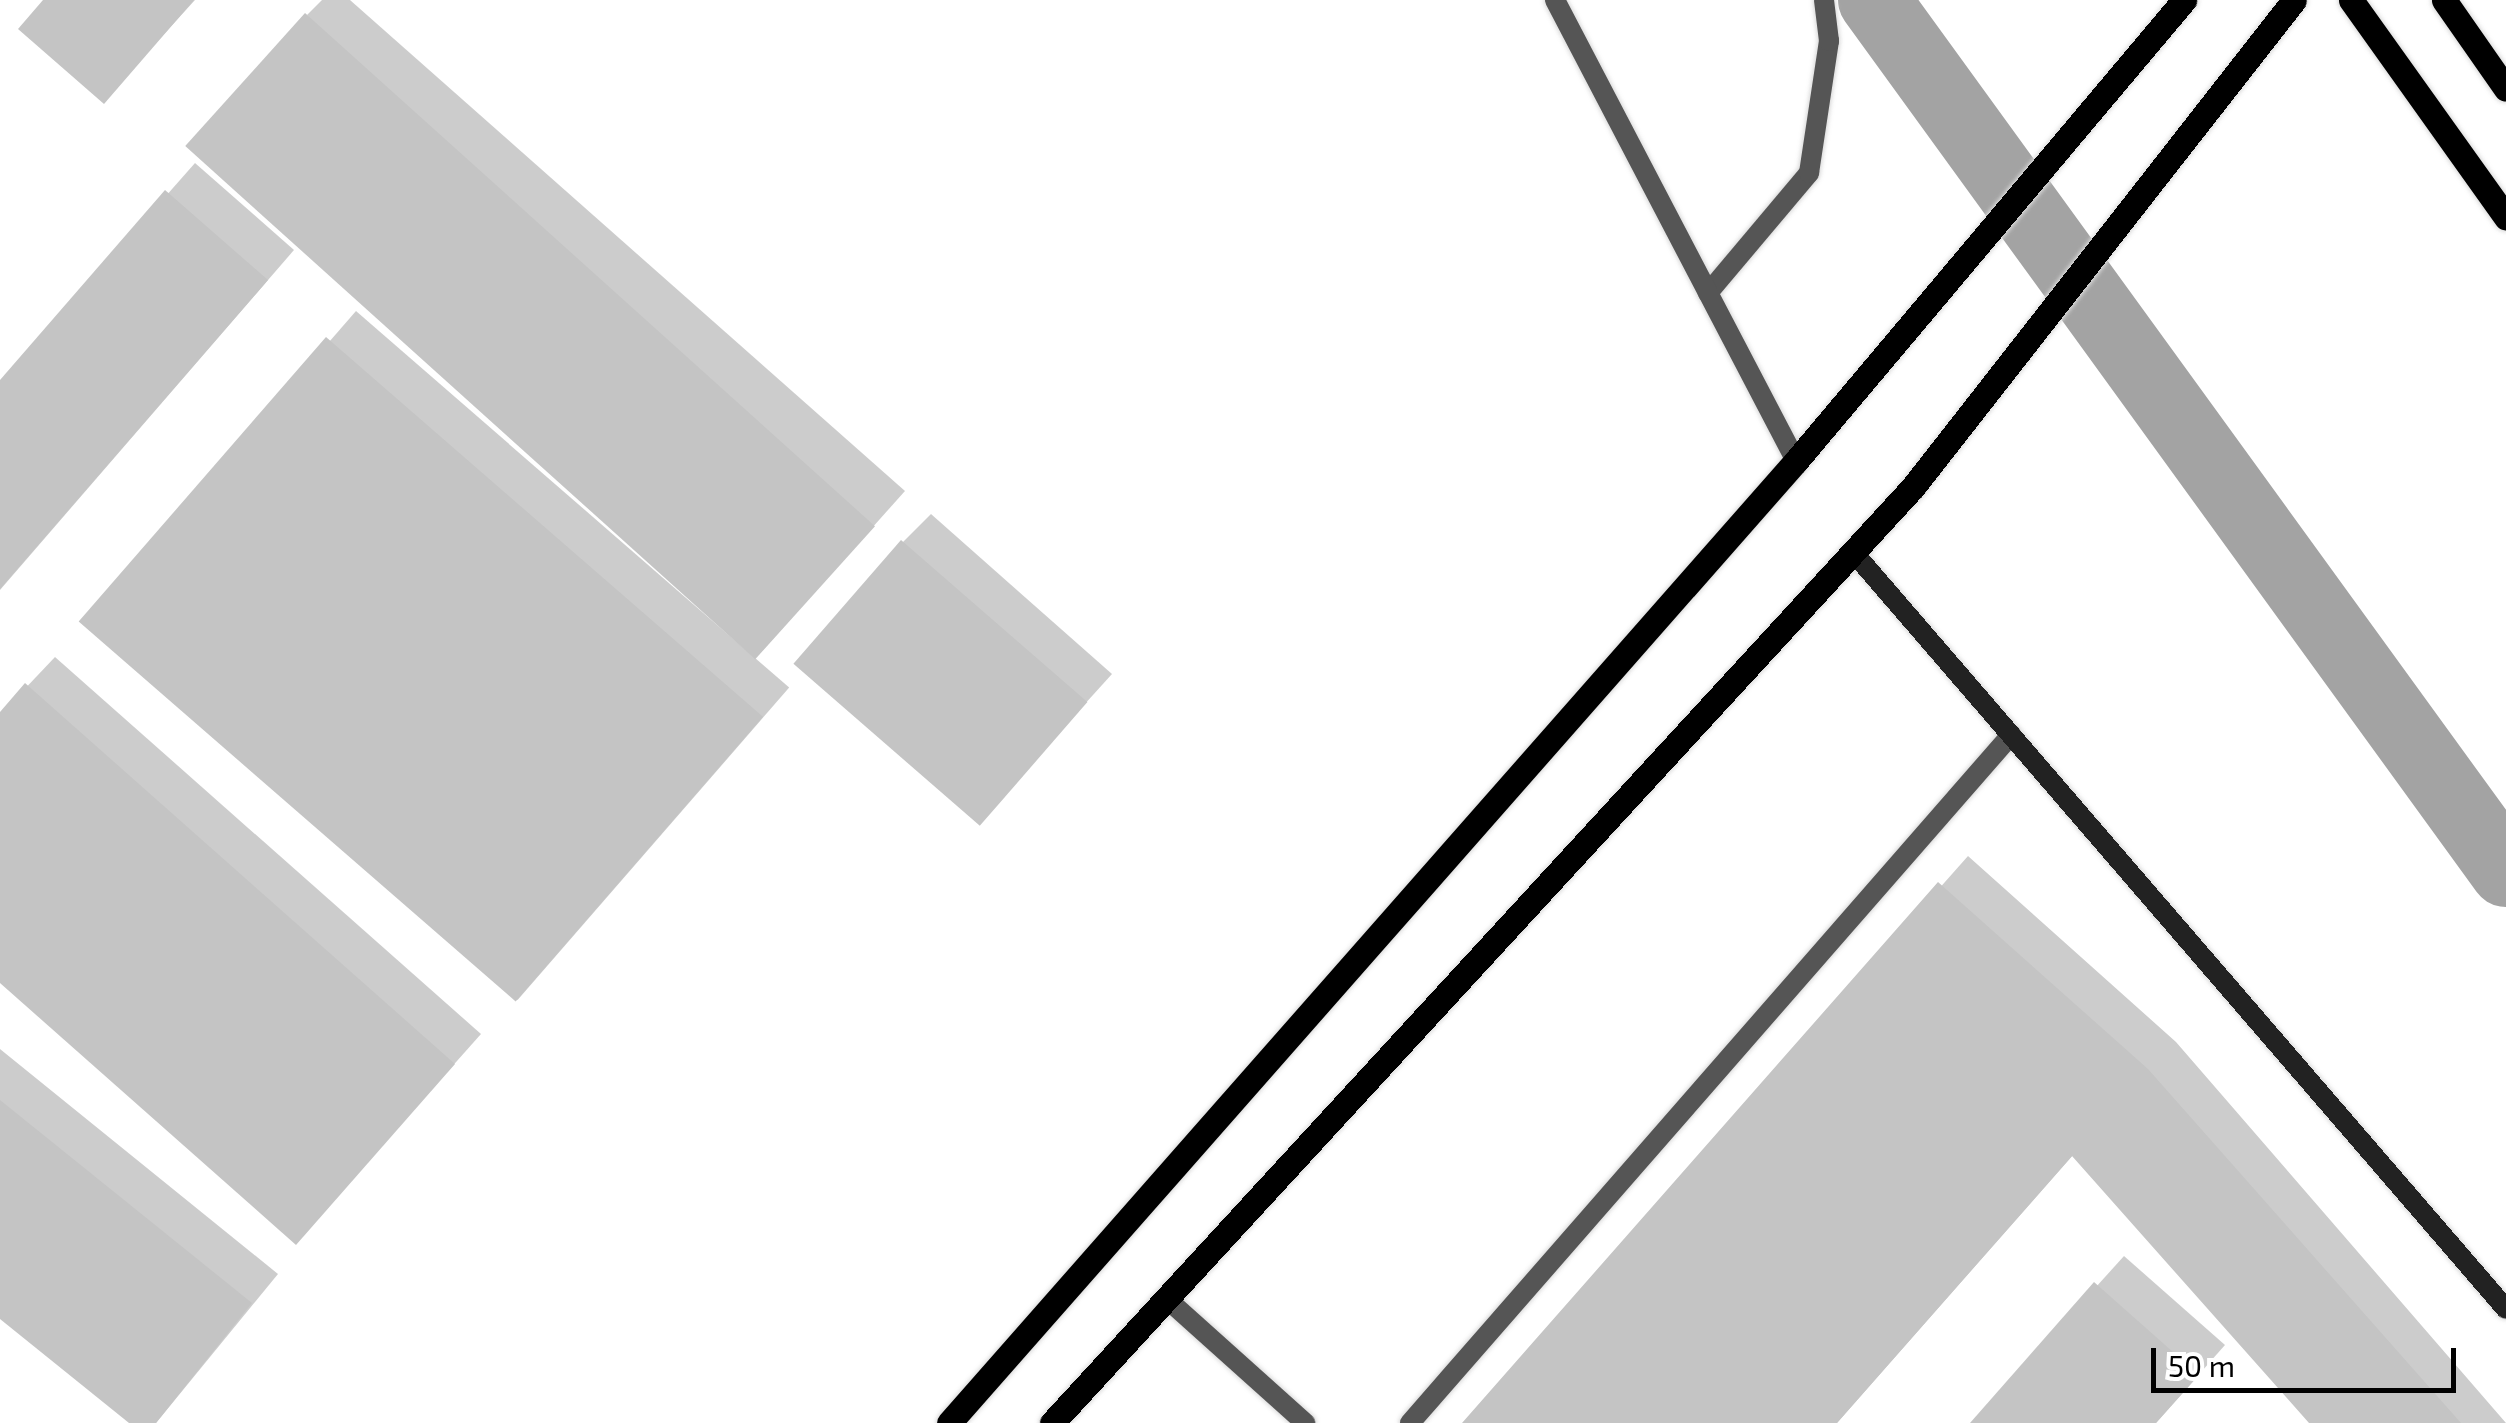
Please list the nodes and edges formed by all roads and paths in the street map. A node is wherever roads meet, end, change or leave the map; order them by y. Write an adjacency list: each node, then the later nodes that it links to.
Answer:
1 (1554, 0): 9 (street)
2 (1824, 0): 9 (street)
3 (2184, 0): 10 (main road)
4 (2294, 0): 11 (main road)
5 (2351, 0): 8 (main road)
6 (2444, 0): 7 (main road)
7 (2506, 88)
8 (2506, 217)
9 (1708, 293): 10 (street)
10 (1796, 461): 15 (main road)
11 (1854, 553): 12 (street); 13 (main road)
12 (2011, 735): 14 (street); 18 (street)
13 (1166, 1298): 16 (main road); 17 (street)
14 (2506, 1309)
15 (949, 1423)
16 (1052, 1423)
17 (1305, 1423)
18 (1410, 1423)

